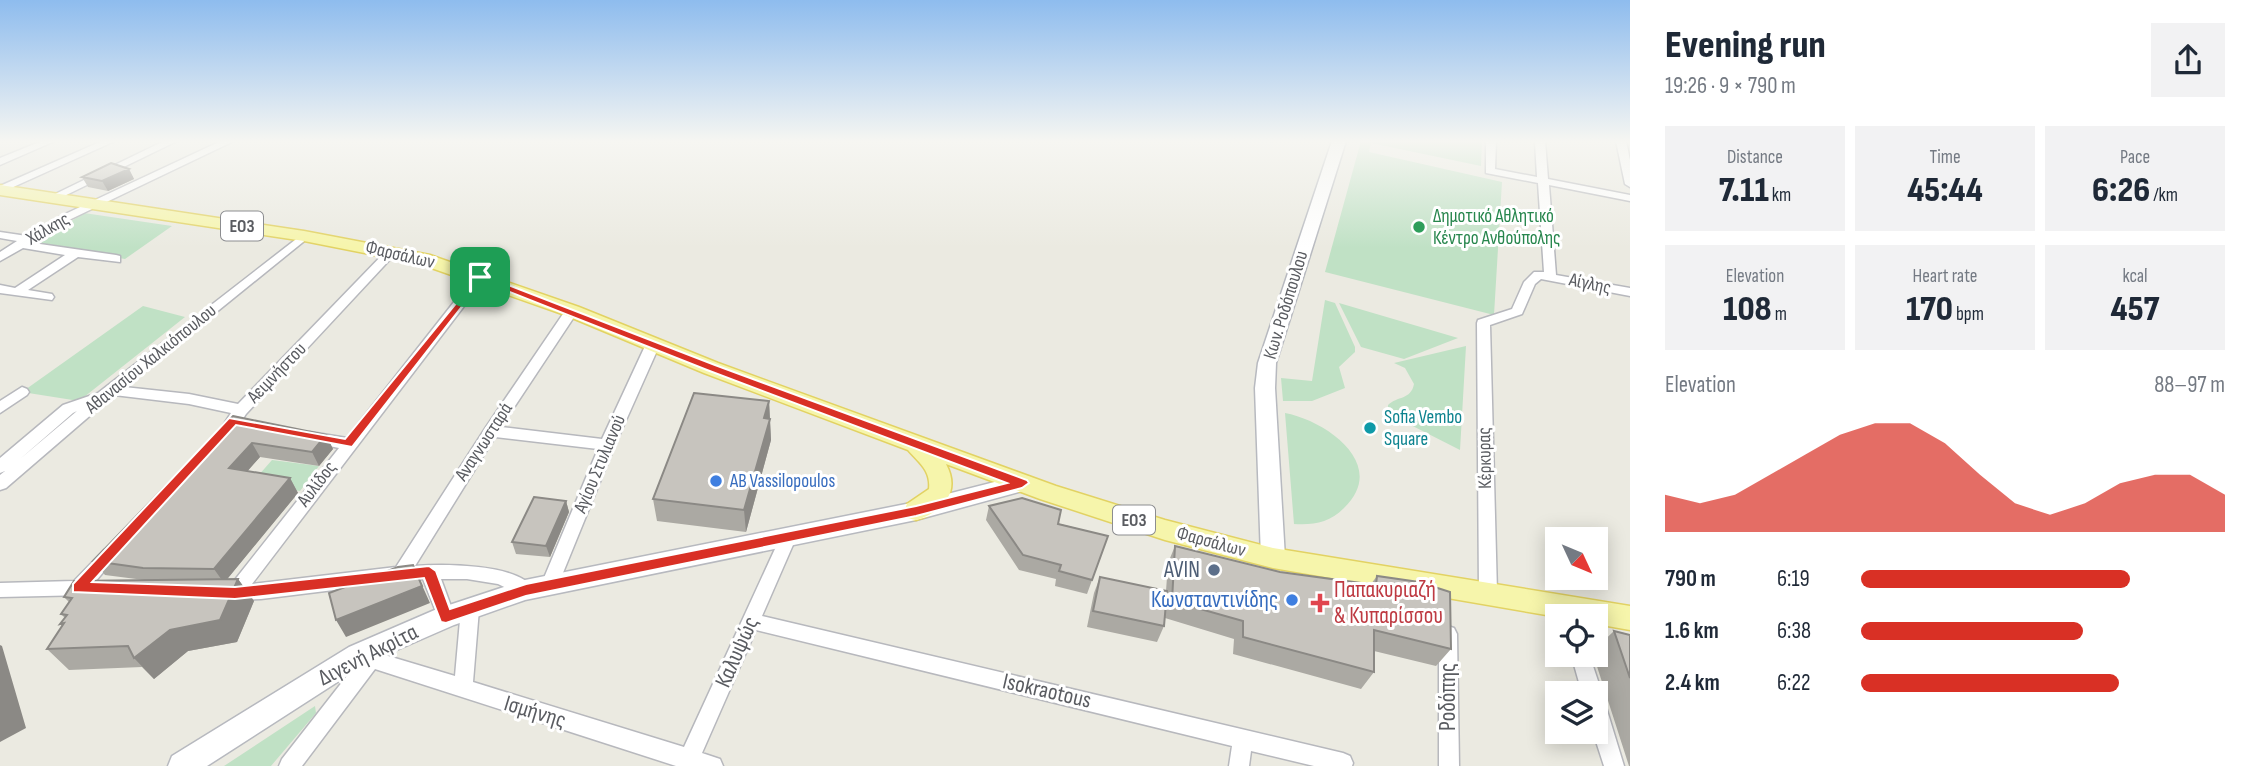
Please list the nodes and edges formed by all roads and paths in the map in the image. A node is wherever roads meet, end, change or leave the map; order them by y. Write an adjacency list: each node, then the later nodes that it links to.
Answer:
1 (34, 177): 7 (street)
2 (97, 177): 8 (street)
3 (155, 177): 10 (street, Χάλκης)
4 (1327, 177): 43 (street, Κων. Ροδόπουλου)
5 (1529, 177): 6 (street)
6 (1542, 179): 9 (street); 18 (street)
7 (2, 192): 8 (main road, Φαρσάλων / ΕΟ3)
8 (52, 198): 10 (main road, Φαρσάλων / ΕΟ3)
9 (1630, 198)
10 (97, 205): 12 (main road, Φαρσάλων / ΕΟ3); 13 (street, Χάλκης)
11 (0, 236): 13 (street)
12 (304, 236): 14 (main road, Φαρσάλων / ΕΟ3); 27 (street, Αθανασίου Χαλκιόπουλου)
13 (25, 242): 15 (street); 16 (street, Χάλκης)
14 (392, 251): 19 (main road, Φαρσάλων / ΕΟ3); 29 (street, Αειμνήστου)
15 (75, 253): 17 (street); 21 (street)
16 (0, 257)
17 (116, 259)
18 (1550, 275): 22 (street, Αίγλης); 52 (street, Κέρκυρας)
19 (480, 277): 24 (main road, Φαρσάλων / ΕΟ3); 35 (street, Αυλίδος)
20 (0, 289): 21 (street)
21 (16, 292): 23 (street)
22 (1630, 292)
23 (48, 298)
24 (572, 311): 25 (main road, Φαρσάλων / ΕΟ3); 31 (street, Αναγνωσταρά)
25 (653, 344): 34 (main road, Φαρσάλων / ΕΟ3); 36 (street, Αγίου Στυλιανού)
26 (22, 392): 28 (street)
27 (106, 394): 29 (street); 37 (street); 39 (street, Αθανασίου Χαλκιόπουλου)
28 (0, 408)
29 (237, 415): 30 (street); 33 (street, Αειμνήστου)
30 (251, 426)
31 (491, 431): 36 (street); 45 (street, Αναγνωσταρά)
32 (299, 435): 35 (street)
33 (216, 441)
34 (913, 442): 38 (main road, Φαρσάλων / ΕΟ3); 40 (main road)
35 (348, 444): 51 (street, Αυλίδος)
36 (607, 445): 48 (street, Αγίου Στυλιανού)
37 (0, 467)
38 (1022, 483): 40 (street, Διγενή Ακρίτα); 43 (main road, Φαρσάλων / ΕΟ3)
39 (0, 484)
40 (916, 511): 41 (street, Διγενή Ακρίτα)
41 (788, 538): 48 (street, Διγενή Ακρίτα); 58 (street, Καλυψώς)
42 (124, 539): 46 (street)
43 (1273, 558): 53 (main road, Φαρσάλων / ΕΟ3)
44 (429, 571): 45 (street); 48 (street); 55 (street)
45 (400, 575): 51 (street)
46 (78, 588): 47 (street); 49 (street)
47 (106, 588)
48 (538, 588): 55 (street, Διγενή Ακρίτα)
49 (0, 590)
50 (210, 592): 51 (street)
51 (235, 593)
52 (1488, 593): 53 (main road, Φαρσάλων / ΕΟ3); 54 (main road, Φαρσάλων / ΕΟ3)
53 (1448, 601): 69 (street, Ροδόπης)
54 (1545, 607)
55 (458, 613): 59 (street, Διγενή Ακρίτα); 60 (street)
56 (1608, 616): 57 (main road, Φαρσάλων / ΕΟ3)
57 (1630, 618)
58 (751, 621): 61 (street, Isokraotous); 63 (street, Καλυψώς)
59 (364, 658): 60 (street, Ισμήνης); 65 (street, Διγενή Ακρίτα); 66 (street)
60 (463, 689): 63 (street, Ισμήνης)
61 (1244, 738): 64 (street, Isokraotous); 68 (street)
62 (1607, 744): 70 (street)
63 (687, 762): 67 (street, Ισμήνης)
64 (1343, 763)
65 (182, 766)
66 (289, 766)
67 (713, 766)
68 (1239, 766)
69 (1449, 766)
70 (1614, 766)

